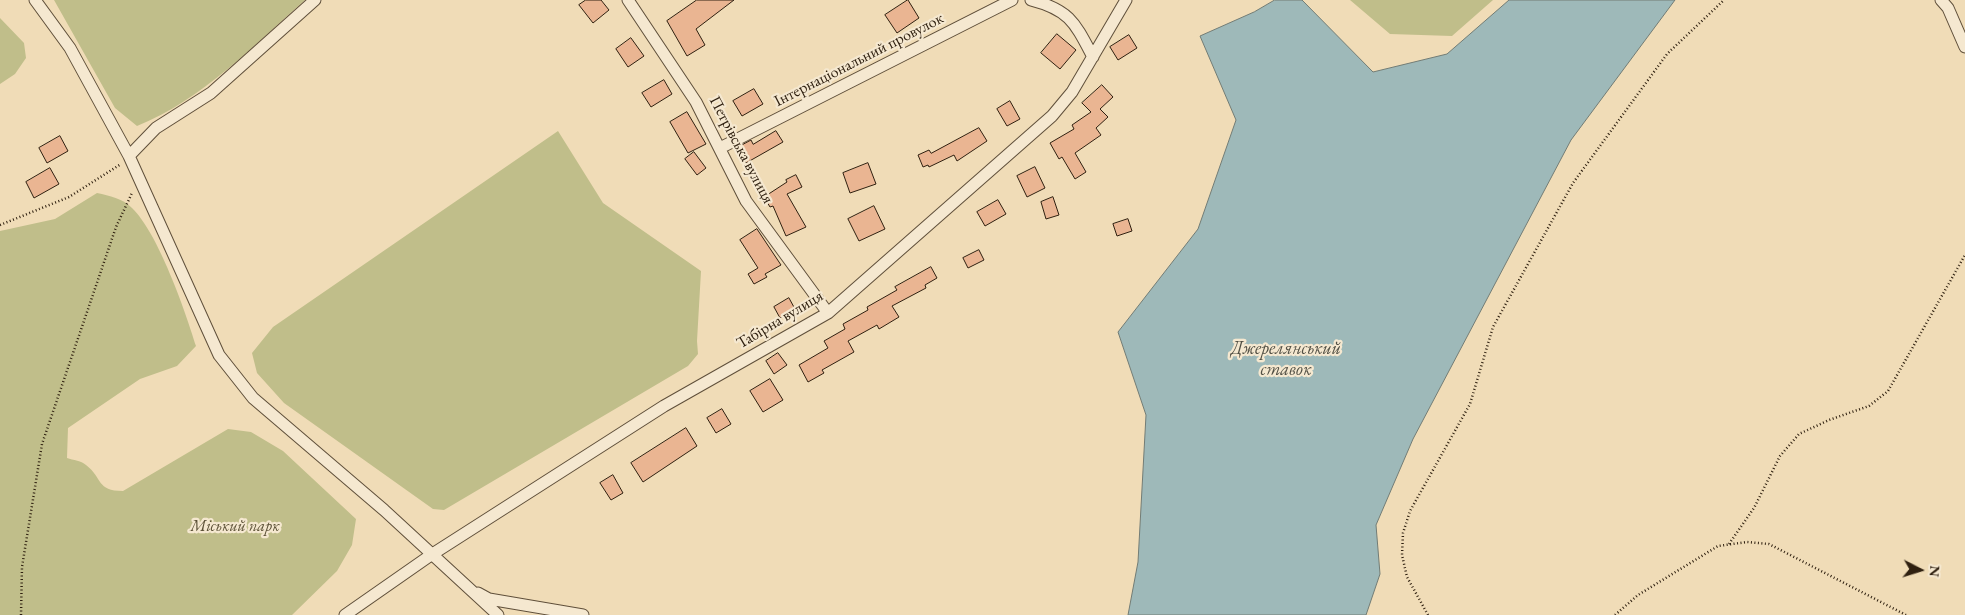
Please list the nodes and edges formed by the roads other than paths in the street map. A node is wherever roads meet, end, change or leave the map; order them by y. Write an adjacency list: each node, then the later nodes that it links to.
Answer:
1 (35, 0): 11 (street)
2 (315, 0): 11 (street)
3 (628, 0): 10 (street, Петрівська вулиця)
4 (1012, 0): 10 (street, Інтернаціональний провулок)
5 (1031, 0): 9 (street)
6 (1126, 0): 9 (street, Табірна вулиця)
7 (1941, 0): 8 (street)
8 (1965, 47)
9 (1093, 57): 12 (street, Табірна вулиця)
10 (720, 148): 12 (street, Петрівська вулиця)
11 (129, 157): 13 (street)
12 (828, 313): 13 (street, Табірна вулиця)
13 (431, 555): 14 (street); 15 (street, Табірна вулиця)
14 (460, 582): 16 (street); 17 (street)
15 (345, 615)
16 (498, 615)
17 (583, 615)

